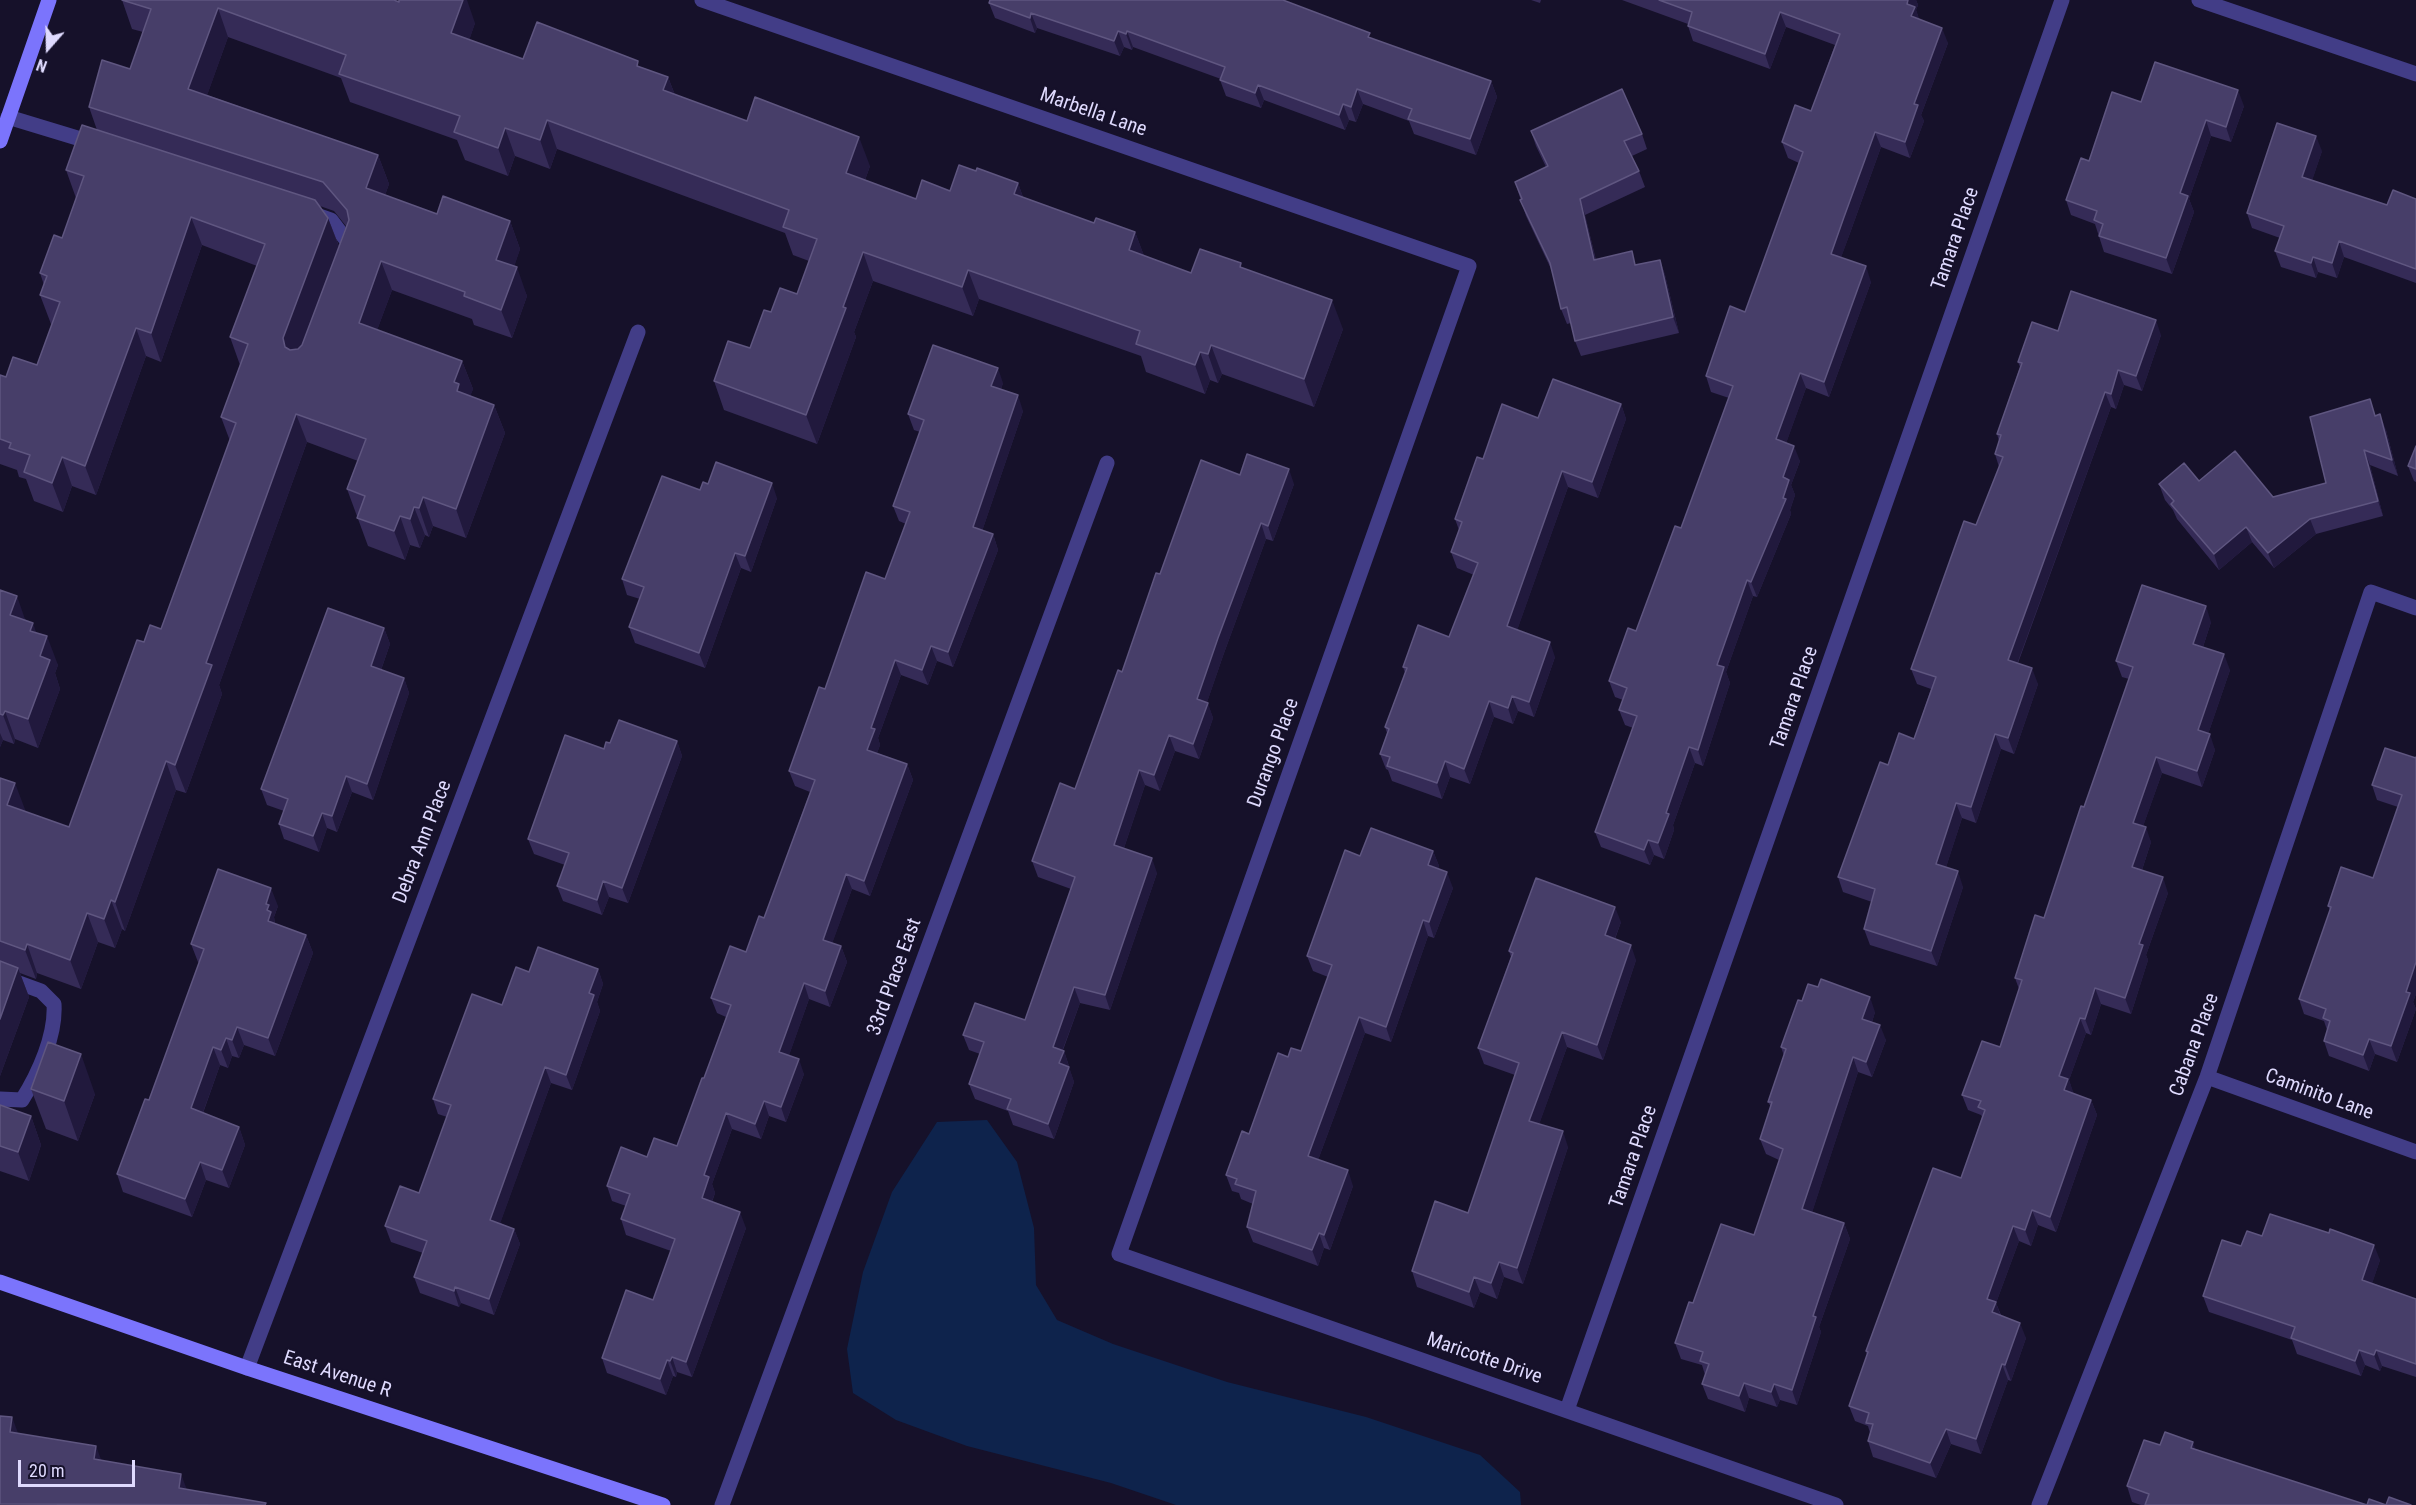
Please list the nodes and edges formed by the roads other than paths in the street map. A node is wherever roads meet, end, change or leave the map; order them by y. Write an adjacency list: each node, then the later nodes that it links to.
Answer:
1 (49, 0): 6 (main road)
2 (702, 0): 11 (street, Marbella Lane)
3 (2062, 0): 22 (street, Tamara Place)
4 (2199, 0): 5 (street)
5 (2416, 74)
6 (8, 117): 7 (main road); 8 (street)
7 (0, 141)
8 (107, 147)
9 (297, 209): 10 (street)
10 (342, 266)
11 (1469, 266): 19 (street, Durango Place)
12 (638, 332): 21 (street, Debra Ann Place)
13 (1107, 463): 24 (street, 33rd Place East)
14 (2416, 608): 16 (street, Cabana Place)
15 (0, 976): 17 (street)
16 (2207, 1077): 18 (street, Caminito Lane); 26 (street, Cabana Place)
17 (0, 1099)
18 (2416, 1152)
19 (1119, 1254): 22 (street, Maricotte Drive)
20 (0, 1282): 21 (main road, East Avenue R)
21 (247, 1368): 23 (main road, East Avenue R)
22 (1567, 1410): 25 (street, Maricotte Drive)
23 (663, 1505)
24 (722, 1505)
25 (1836, 1505)
26 (2039, 1505)

